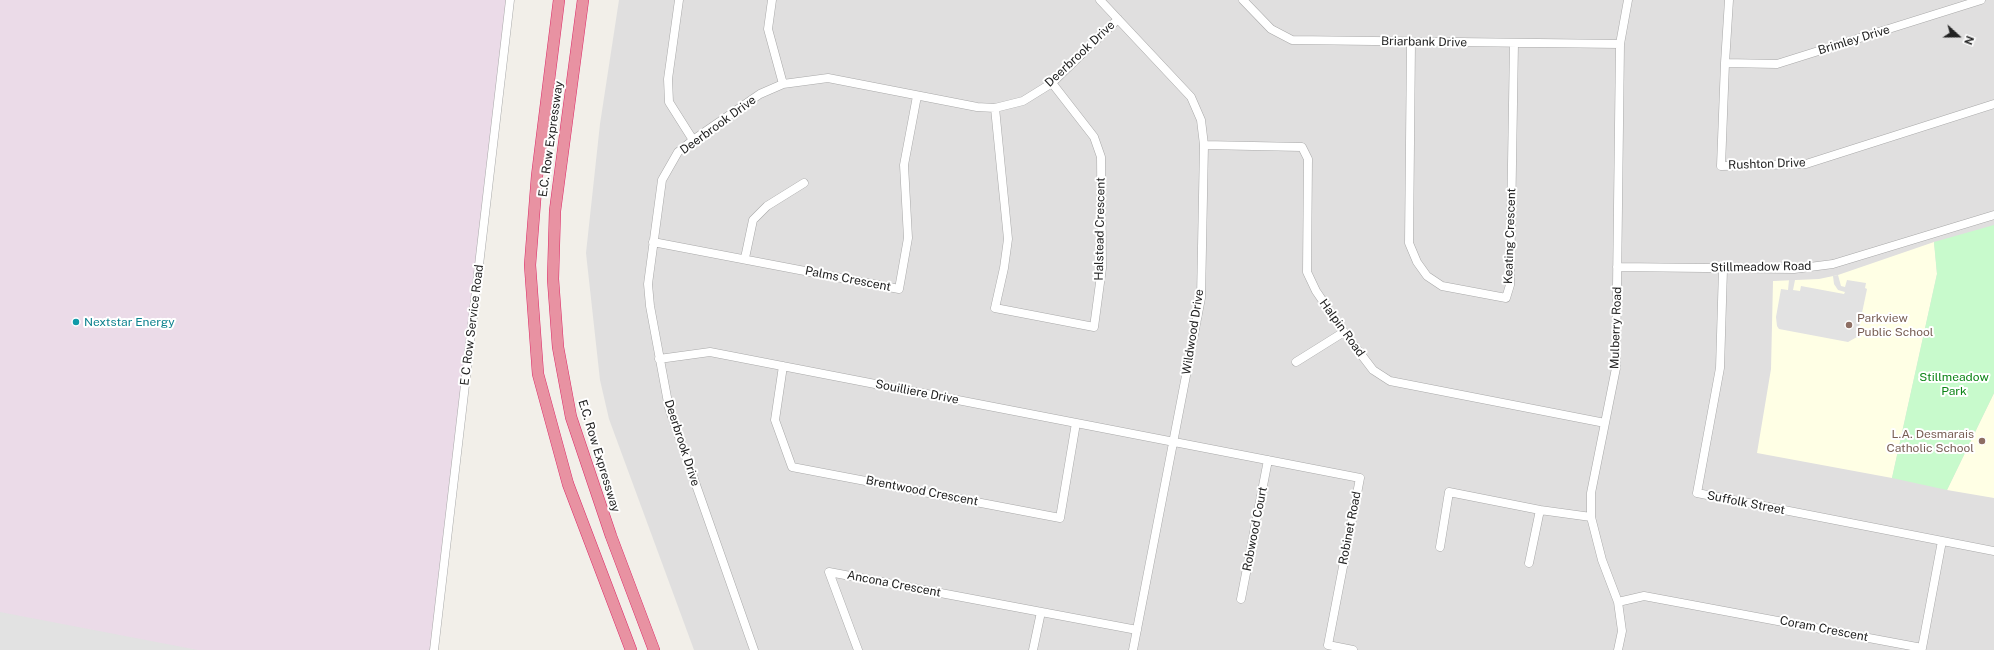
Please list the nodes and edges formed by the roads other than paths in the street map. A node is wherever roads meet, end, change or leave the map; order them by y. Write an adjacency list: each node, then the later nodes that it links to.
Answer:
1 (510, 0): 47 (street, E C Row Service Road)
2 (559, 0): 48 (highway, E.C. Row Expressway)
3 (583, 0): 49 (highway, E.C. Row Expressway)
4 (679, 0): 21 (street)
5 (772, 0): 17 (street)
6 (1100, 0): 11 (street, Wildwood Drive)
7 (1243, 0): 12 (street, Briarbank Drive)
8 (1628, 0): 14 (street, Mulberry Road)
9 (1729, 0): 15 (street, Rushton Drive)
10 (1980, 0): 15 (street, Brimley Drive)
11 (1118, 19): 16 (street, Deerbrook Drive); 22 (street, Wildwood Drive)
12 (1411, 42): 13 (street, Briarbank Drive); 13 (street, Keating Crescent)
13 (1514, 43): 14 (street, Briarbank Drive)
14 (1620, 44): 27 (street, Mulberry Road)
15 (1724, 63): 19 (street, Rushton Drive)
16 (1052, 83): 20 (street, Deerbrook Drive); 20 (street, Halstead Crescent)
17 (783, 84): 18 (street, Deerbrook Drive); 21 (street, Deerbrook Drive)
18 (917, 96): 20 (street, Deerbrook Drive); 26 (street, Palms Crescent)
19 (1994, 104)
20 (995, 108)
21 (693, 140): 25 (street, Deerbrook Drive)
22 (1204, 145): 29 (street, Halpin Road); 35 (street, Wildwood Drive)
23 (804, 182): 26 (street)
24 (1994, 215): 28 (street, Stillmeadow Road)
25 (654, 242): 26 (street, Palms Crescent); 30 (street, Deerbrook Drive)
26 (744, 258)
27 (1617, 267): 28 (street, Stillmeadow Road); 34 (street, Mulberry Road)
28 (1723, 269): 39 (street, Suffolk Street)
29 (1344, 332): 31 (street); 34 (street, Halpin Road)
30 (659, 359): 32 (street, Souilliere Drive); 50 (street, Deerbrook Drive)
31 (1296, 362)
32 (783, 366): 33 (street, Souilliere Drive); 33 (street, Brentwood Crescent)
33 (1076, 423): 35 (street, Souilliere Drive)
34 (1605, 423): 38 (street, Mulberry Road)
35 (1174, 442): 36 (street, Robinet Road); 46 (street, Wildwood Drive)
36 (1268, 460): 43 (street, Robwood Court); 54 (street, Robinet Road)
37 (1540, 510): 38 (street); 40 (street); 42 (street)
38 (1591, 518): 44 (street, Mulberry Road)
39 (1942, 541): 41 (street, Suffolk Street); 44 (street, Coram Crescent)
40 (1440, 547)
41 (1994, 551)
42 (1529, 563)
43 (1241, 599)
44 (1618, 602): 55 (street, Mulberry Road)
45 (1040, 612): 46 (street, Ancona Crescent); 51 (street, Ancona Crescent); 52 (street)
46 (1137, 630): 53 (street, Wildwood Drive)
47 (434, 650)
48 (630, 650)
49 (654, 650)
50 (754, 650)
51 (858, 650)
52 (1033, 650)
53 (1133, 650)
54 (1353, 650)
55 (1618, 650)

